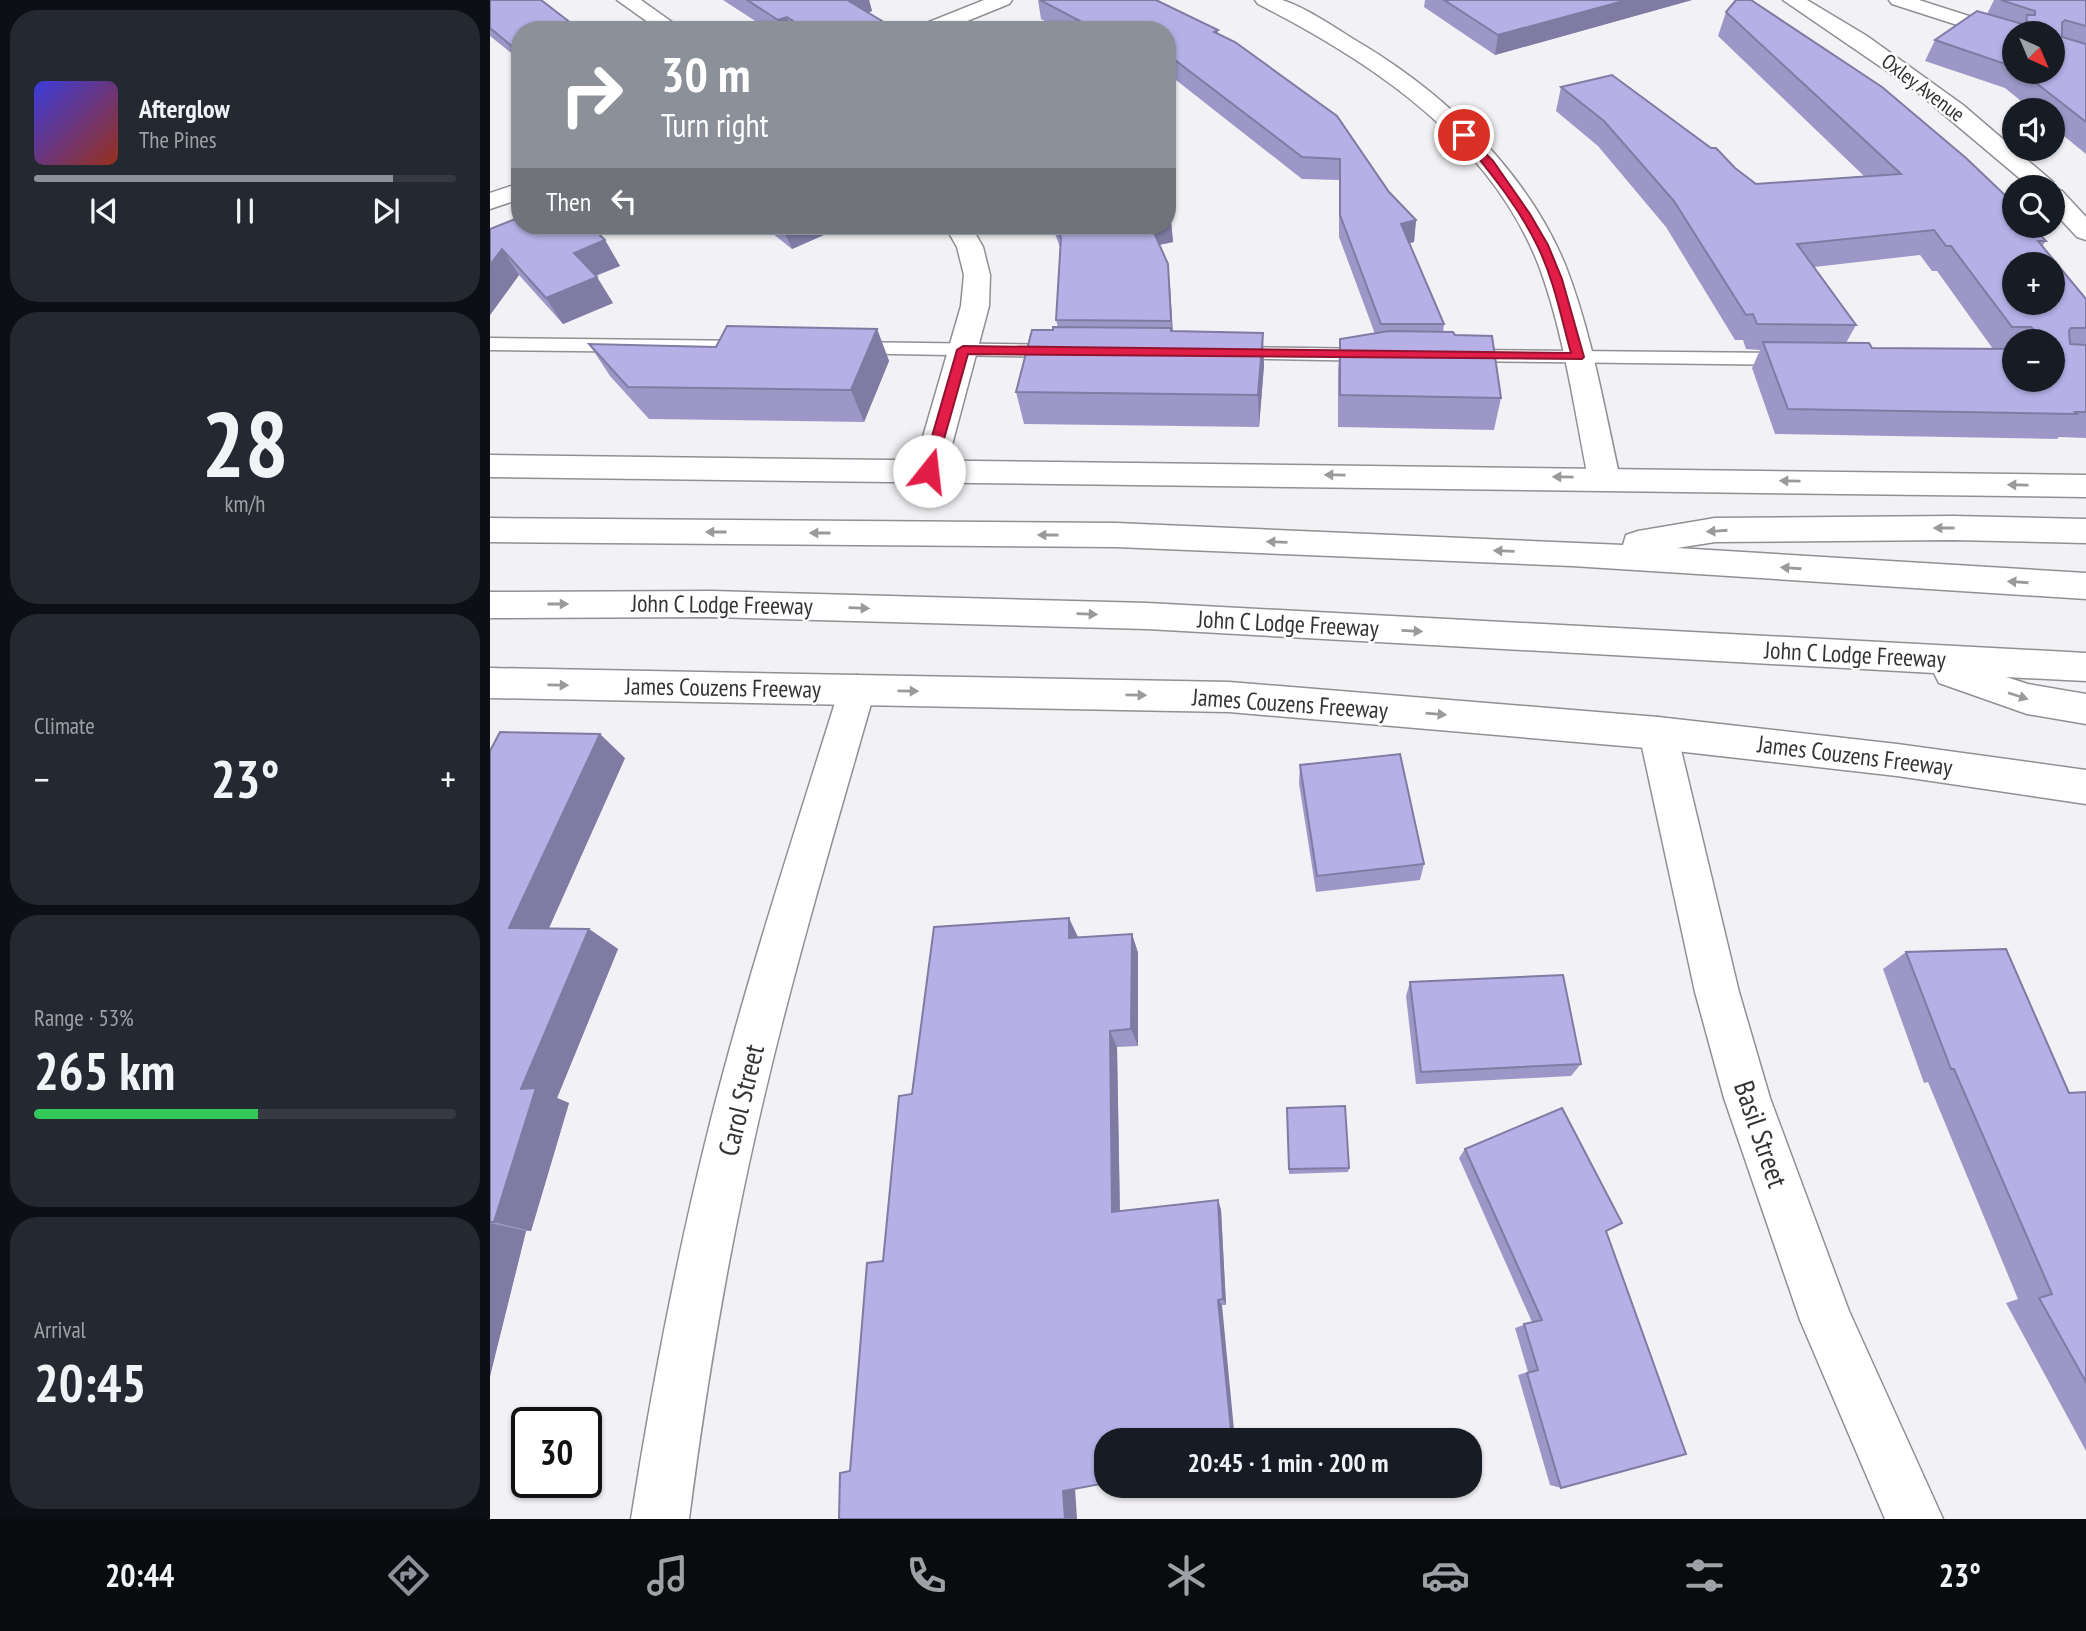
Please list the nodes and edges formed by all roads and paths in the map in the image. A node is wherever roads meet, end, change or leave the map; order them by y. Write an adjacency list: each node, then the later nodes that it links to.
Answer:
1 (627, 0): 6 (main road)
2 (1002, 0): 7 (main road)
3 (1265, 0): 23 (main road)
4 (1793, 0): 9 (main road, Oxley Avenue)
5 (1899, 0): 8 (main road)
6 (659, 21)
7 (949, 21)
8 (2002, 33)
9 (2030, 175)
10 (511, 194): 11 (main road)
11 (490, 202)
12 (2065, 209): 13 (main road)
13 (2086, 232)
14 (963, 235): 18 (main road)
15 (490, 344): 16 (lane)
16 (777, 347)
17 (832, 348): 18 (lane)
18 (963, 350): 19 (lane); 26 (main road)
19 (1091, 351)
20 (1210, 353): 21 (lane)
21 (1402, 355)
22 (1443, 355): 23 (lane)
23 (1578, 357): 24 (lane); 27 (main road)
24 (1812, 359)
25 (490, 466): 26 (main road)
26 (929, 471): 27 (main road, one-way to 26)
27 (1604, 478): 28 (main road, one-way to 27)
28 (2086, 486)
29 (490, 530): 31 (main road, one-way to 29)
30 (2086, 531): 31 (main road, one-way to 31)
31 (1572, 554): 32 (main road, one-way to 31)
32 (2086, 586)
33 (490, 605): 34 (main road, John C Lodge Freeway, one-way to 34)
34 (1906, 658): 35 (main road, John C Lodge Freeway); 38 (main road, one-way to 38)
35 (2086, 667)
36 (490, 683): 37 (main road, James Couzens Freeway, one-way to 37)
37 (857, 690): 39 (main road, James Couzens Freeway, one-way to 39); 41 (main road, Carol Street)
38 (2086, 709)
39 (1658, 733): 40 (main road, James Couzens Freeway); 42 (main road, Basil Street)
40 (2086, 787)
41 (660, 1519)
42 (1914, 1519)

